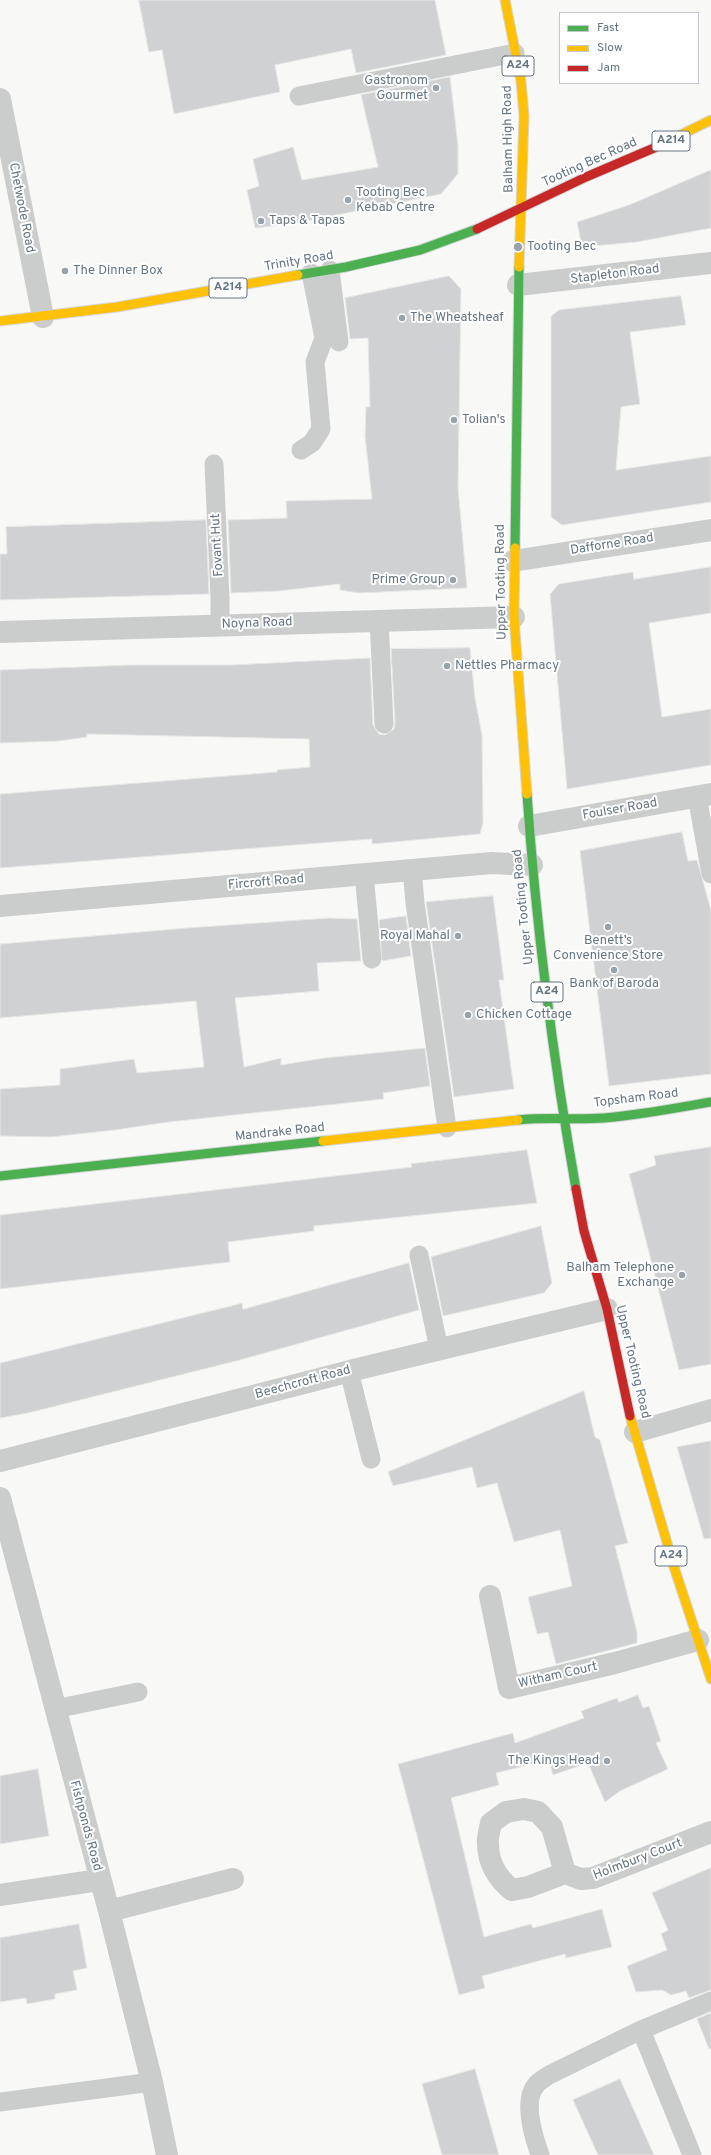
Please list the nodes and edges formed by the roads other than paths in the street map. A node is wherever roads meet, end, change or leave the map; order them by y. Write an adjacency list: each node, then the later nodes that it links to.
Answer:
1 (505, 0): 2 (main road, Balham High Road / A24)
2 (515, 53): 3 (lane); 6 (main road, Balham High Road / A24)
3 (299, 96)
4 (0, 99): 11 (street, Chetwode Road)
5 (711, 120): 6 (main road, Tooting Bec Road / A214)
6 (522, 208): 8 (main road, Trinity Road / A214); 10 (main road, Upper Tooting Road / A24)
7 (711, 263): 10 (street, Stapleton Road)
8 (330, 270): 9 (main road, Trinity Road / A214); 13 (lane)
9 (310, 273): 11 (main road, Trinity Road / A214); 14 (lane)
10 (518, 285): 17 (main road, Upper Tooting Road / A24)
11 (42, 317): 12 (main road, Trinity Road / A214)
12 (0, 321)
13 (339, 342)
14 (301, 450)
15 (214, 464): 20 (lane, Fovant Hut)
16 (711, 530): 17 (street, Dafforne Road)
17 (513, 561): 18 (main road, Upper Tooting Road / A24)
18 (514, 617): 19 (street, Noyna Road); 24 (main road, Upper Tooting Road / A24)
19 (379, 620): 20 (street, Noyna Road); 22 (lane)
20 (220, 626): 21 (street, Noyna Road)
21 (0, 632)
22 (384, 724)
23 (704, 795): 24 (street, Foulser Road); 28 (lane)
24 (529, 826): 25 (main road, Upper Tooting Road / A24)
25 (532, 865): 26 (street, Fircroft Road); 32 (main road, Upper Tooting Road / A24)
26 (412, 869): 27 (street, Fircroft Road); 33 (lane)
27 (364, 874): 29 (street, Fircroft Road); 30 (lane)
28 (711, 874)
29 (0, 906)
30 (372, 959)
31 (711, 1102): 32 (main road, Topsham Road)
32 (564, 1120): 33 (main road, Mandrake Road); 36 (main road, Upper Tooting Road / A24)
33 (447, 1128): 34 (main road, Mandrake Road)
34 (0, 1176)
35 (419, 1255): 37 (lane)
36 (607, 1309): 37 (street, Beechcroft Road); 40 (main road, Upper Tooting Road / A24)
37 (439, 1349): 38 (street, Beechcroft Road)
38 (349, 1371): 41 (lane); 42 (street, Beechcroft Road)
39 (711, 1410): 40 (street)
40 (635, 1432): 45 (main road, Upper Tooting Road / A24)
41 (371, 1459)
42 (0, 1461)
43 (0, 1498): 48 (street, Fishponds Road)
44 (490, 1596): 45 (street, Witham Court)
45 (698, 1640): 46 (main road, Upper Tooting Road / A24)
46 (711, 1679)
47 (138, 1692): 48 (lane)
48 (55, 1709): 52 (street, Fishponds Road)
49 (711, 1832): 50 (street, Holmbury Court)
50 (565, 1873)
51 (233, 1879): 54 (street)
52 (99, 1880): 53 (street); 54 (street, Fishponds Road)
53 (0, 1895)
54 (109, 1911): 57 (street, Fishponds Road)
55 (711, 2001): 56 (lane)
56 (641, 2030): 60 (lane); 61 (lane)
57 (152, 2082): 58 (lane); 59 (street, Fishponds Road)
58 (0, 2102)
59 (167, 2155)
60 (540, 2155)
61 (692, 2155)

